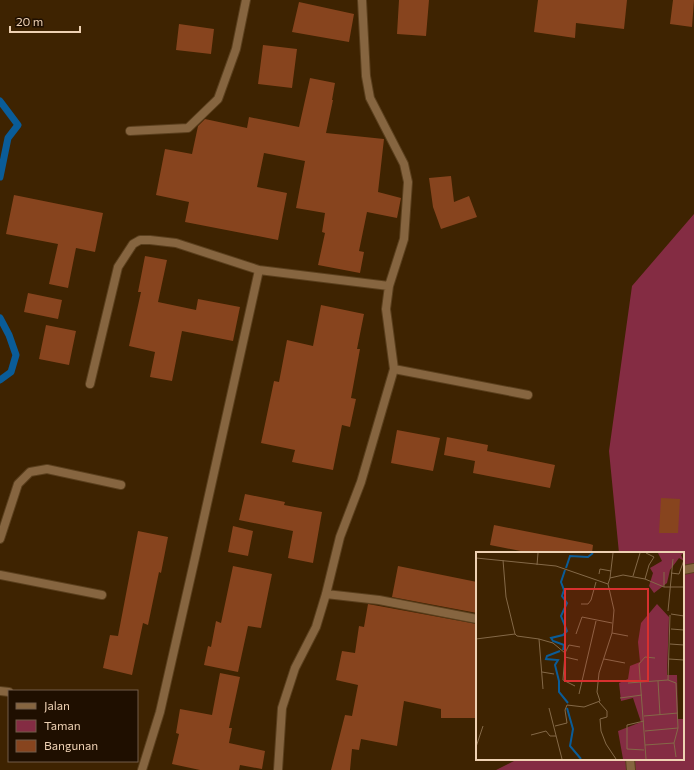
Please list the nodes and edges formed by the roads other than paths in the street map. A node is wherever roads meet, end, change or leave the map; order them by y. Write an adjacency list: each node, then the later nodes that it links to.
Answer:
1 (246, 0): 3 (street)
2 (362, 0): 5 (street)
3 (130, 131)
4 (259, 270): 5 (street); 7 (street); 18 (street)
5 (389, 286): 6 (street)
6 (394, 369): 8 (street); 15 (street)
7 (90, 384)
8 (528, 396)
9 (121, 485): 10 (street)
10 (0, 539)
11 (694, 568): 12 (street)
12 (684, 570)
13 (0, 576): 14 (street)
14 (102, 594)
15 (326, 594): 16 (street); 19 (street)
16 (476, 620)
17 (630, 760): 20 (street)
18 (142, 770)
19 (278, 770)
20 (631, 770)

